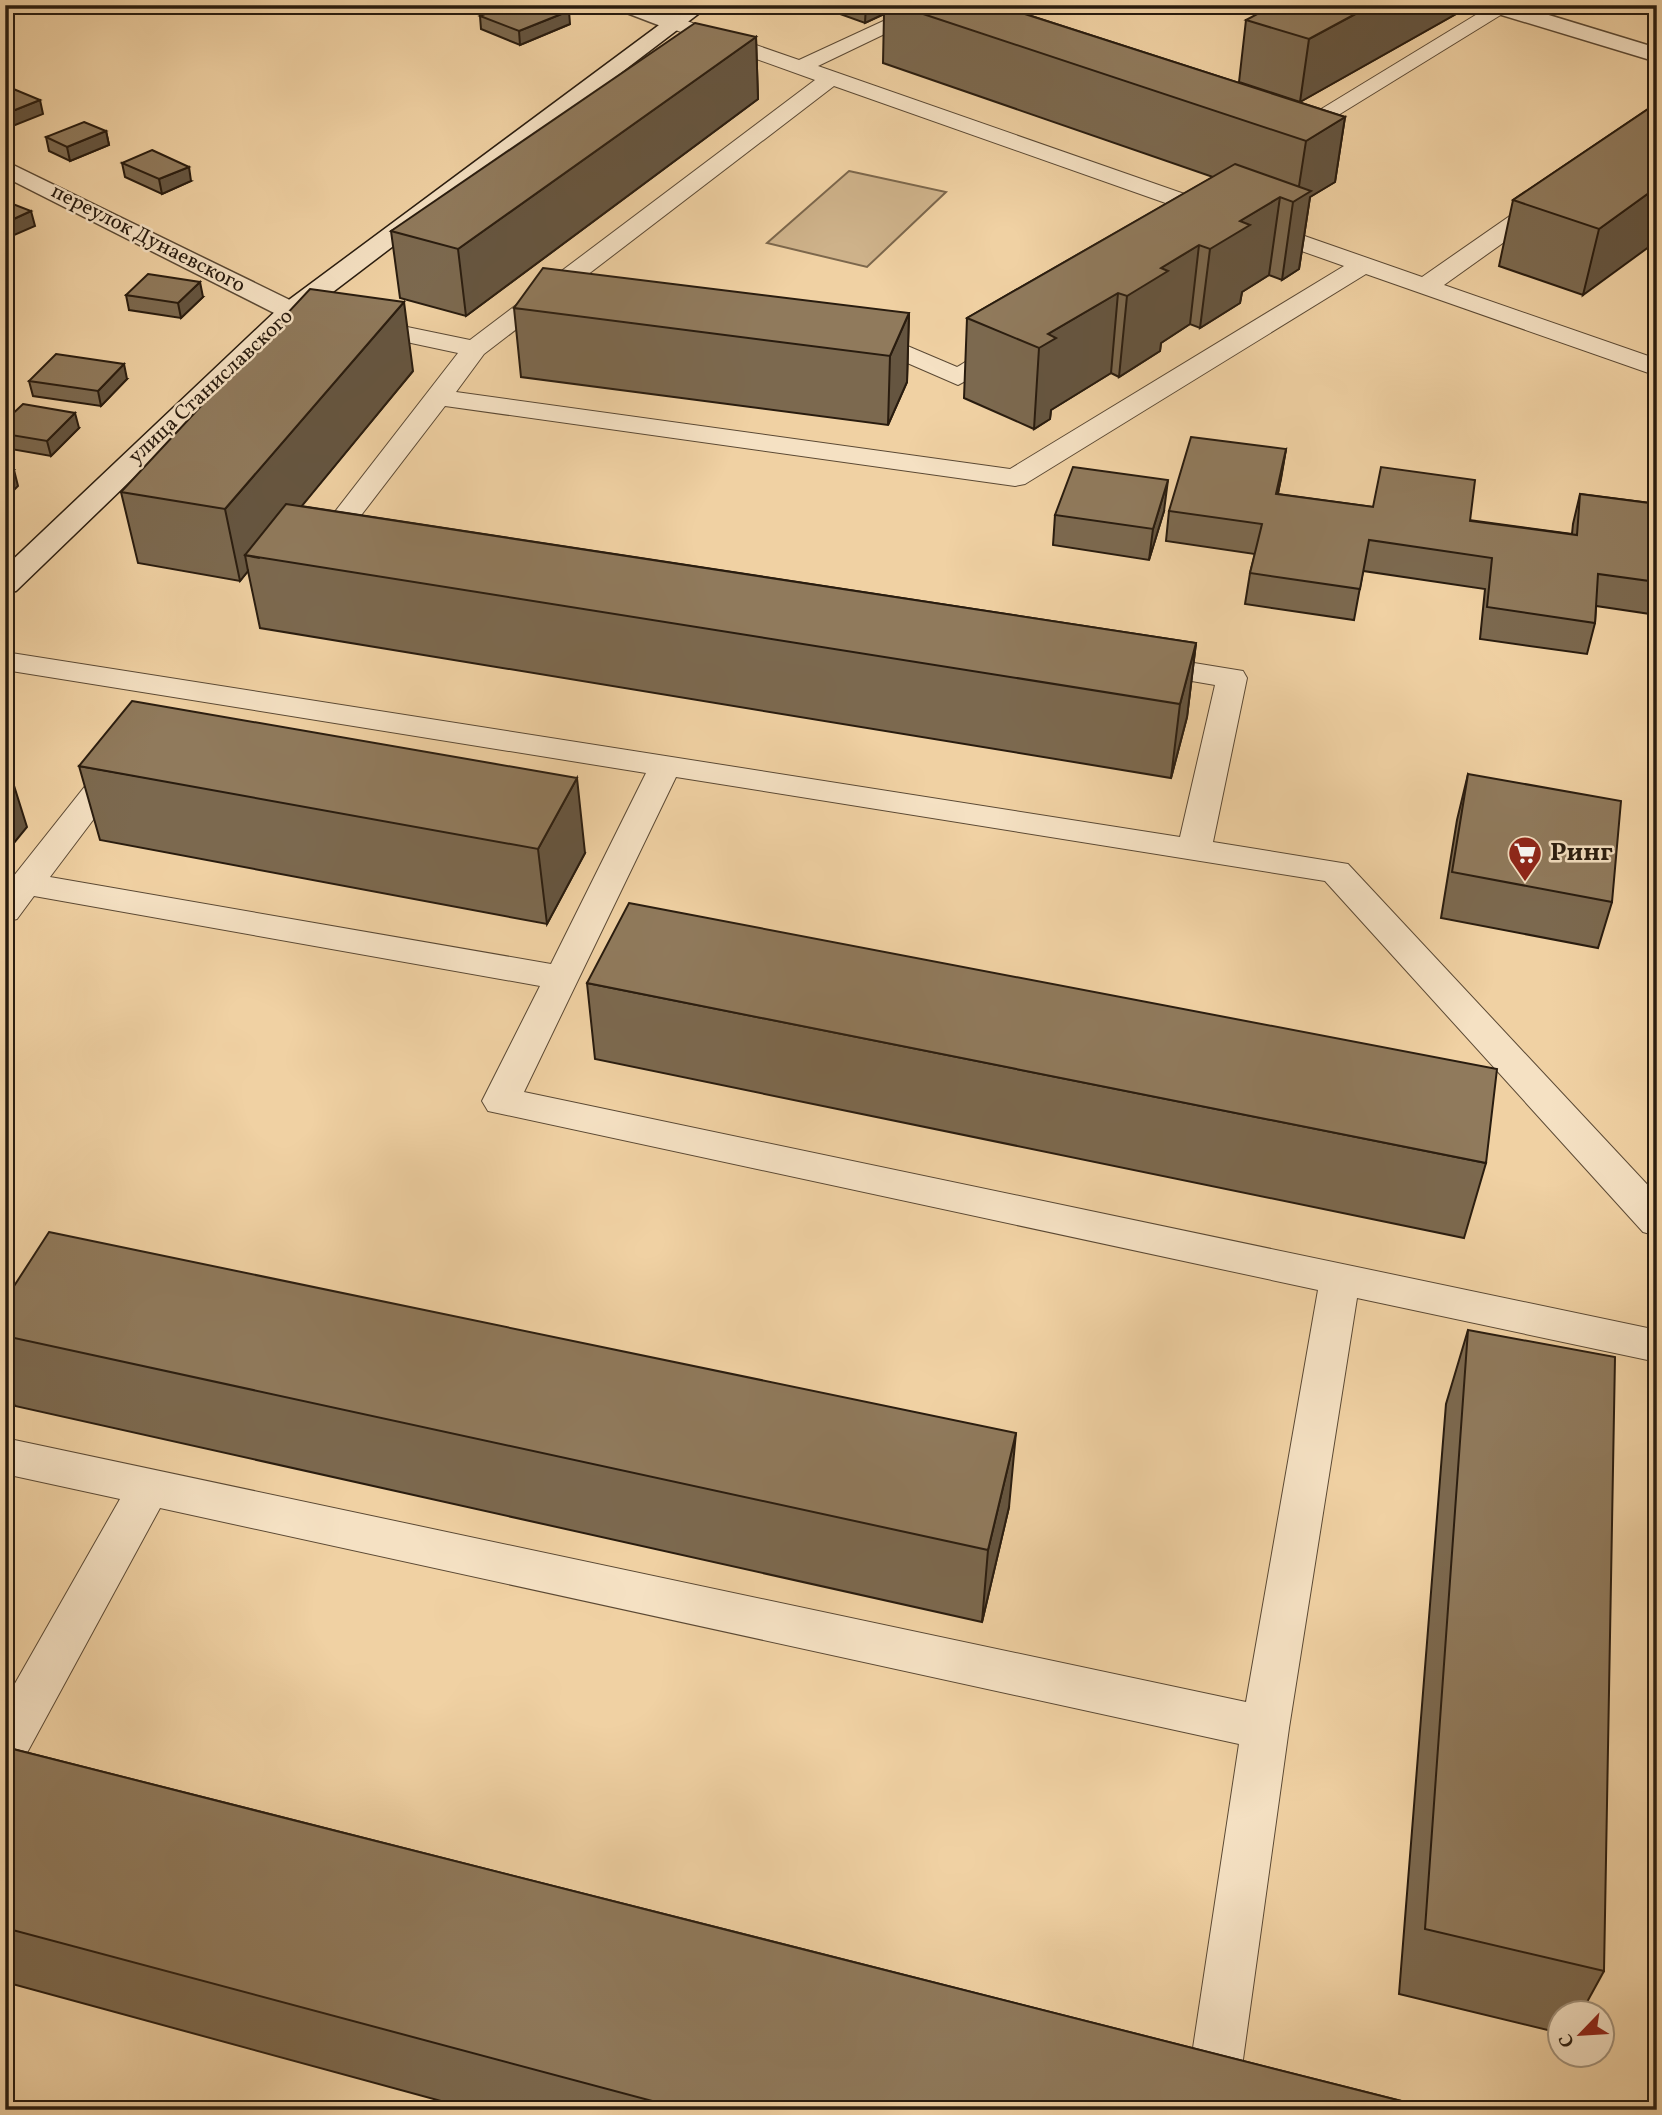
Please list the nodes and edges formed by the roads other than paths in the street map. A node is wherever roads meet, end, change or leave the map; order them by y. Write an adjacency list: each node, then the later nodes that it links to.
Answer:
1 (627, 5): 5 (main road)
2 (699, 5): 5 (main road, улица Станиславского)
3 (935, 5): 7 (lane)
4 (1498, 7): 6 (main road); 9 (lane)
5 (674, 23): 7 (lane); 16 (main road, улица Станиславского)
6 (1657, 55)
7 (800, 67): 8 (lane)
8 (831, 78): 12 (lane); 19 (lane)
9 (1306, 125)
10 (5, 168): 16 (main road, переулок Дунаевского)
11 (1569, 186): 15 (lane)
12 (1232, 217): 13 (lane); 14 (lane)
13 (1208, 231)
14 (1365, 264): 15 (lane); 21 (lane)
15 (1426, 286): 20 (lane)
16 (291, 311): 19 (lane); 23 (main road, улица Станиславского)
17 (1030, 335): 18 (lane)
18 (891, 347)
19 (475, 349): 21 (lane)
20 (1657, 368)
21 (438, 397): 22 (lane)
22 (371, 544)
23 (5, 584)
24 (5, 661): 27 (lane)
25 (1123, 661): 28 (lane)
26 (135, 743): 29 (lane)
27 (666, 767): 28 (lane); 31 (lane)
28 (1194, 850): 32 (lane)
29 (27, 884): 30 (lane); 31 (lane)
30 (5, 911)
31 (562, 978): 33 (lane)
32 (1657, 1221)
33 (1340, 1281): 34 (lane); 37 (lane)
34 (1657, 1346)
35 (5, 1456): 36 (lane)
36 (149, 1487): 37 (lane); 38 (lane)
37 (1265, 1728): 39 (lane)
38 (14, 1768)
39 (1213, 2081)

